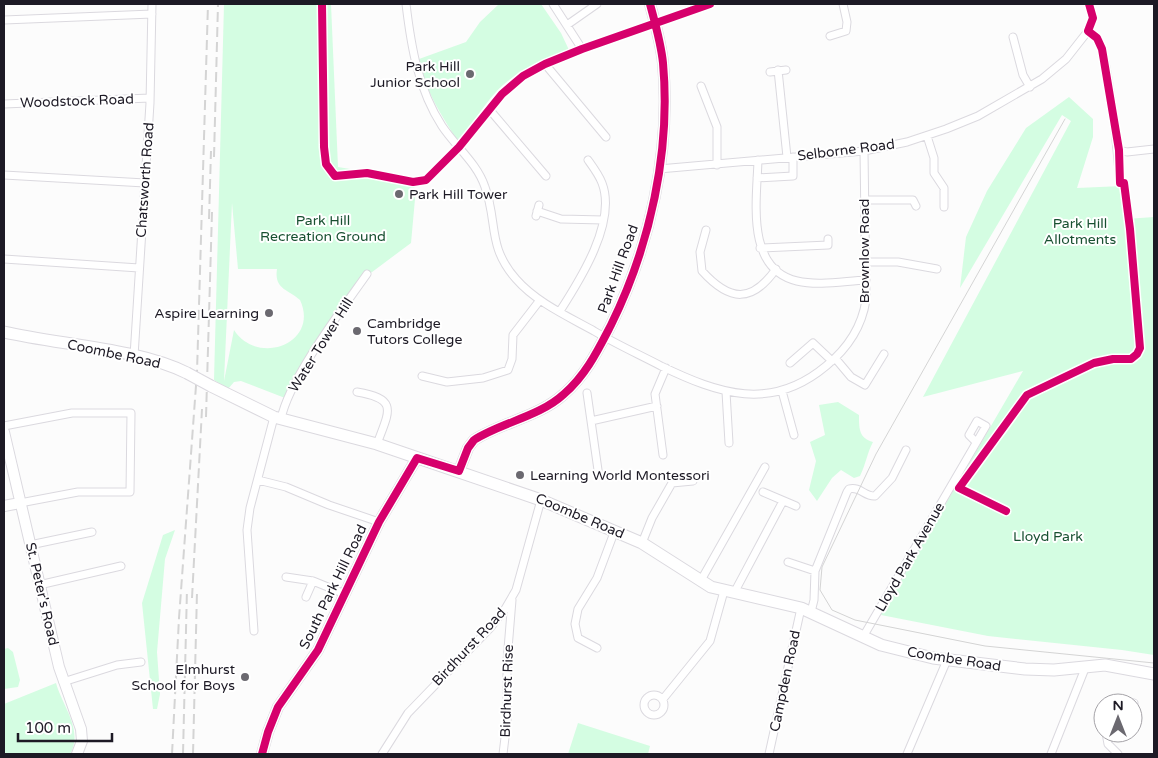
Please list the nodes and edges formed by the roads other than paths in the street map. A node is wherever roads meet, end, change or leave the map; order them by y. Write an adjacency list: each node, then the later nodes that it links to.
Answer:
1 (152, 4): 9 (street, Chatsworth Road)
2 (406, 4): 28 (street, Brownlow Road)
3 (553, 4): 11 (street)
4 (597, 4): 11 (street)
5 (650, 4): 12 (main road, Park Hill Road)
6 (710, 4): 12 (street)
7 (843, 4): 14 (street)
8 (1090, 4): 13 (street)
9 (152, 14): 10 (street); 23 (street, Chatsworth Road)
10 (4, 20)
11 (567, 25): 16 (street)
12 (655, 25): 16 (street); 36 (main road, Park Hill Road)
13 (1088, 31): 22 (street, Selborne Road); 30 (street)
14 (830, 36)
15 (1013, 37): 22 (street)
16 (582, 49): 17 (street)
17 (546, 64): 25 (street); 27 (street)
18 (778, 70): 19 (street); 20 (street); 32 (street)
19 (786, 70)
20 (770, 72)
21 (701, 86): 35 (street)
22 (1030, 87): 26 (street, Selborne Road)
23 (150, 98): 24 (street, Woodstock Road); 40 (street, Chatsworth Road)
24 (4, 104)
25 (489, 109): 28 (street); 38 (street)
26 (927, 136): 31 (street, Selborne Road); 44 (street)
27 (606, 137)
28 (458, 148): 57 (street, Brownlow Road)
29 (1154, 149): 30 (street)
30 (1118, 150): 41 (street)
31 (864, 151): 32 (street, Selborne Road); 42 (street, Brownlow Road)
32 (790, 157): 34 (street, Selborne Road); 39 (street)
33 (588, 160): 46 (street)
34 (758, 160): 35 (street, Selborne Road); 39 (street)
35 (717, 165): 36 (street, Selborne Road)
36 (659, 169): 63 (main road, Park Hill Road)
37 (4, 175): 40 (street)
38 (546, 176)
39 (757, 178): 49 (street)
40 (145, 183): 52 (street, Chatsworth Road)
41 (1120, 183)
42 (865, 200): 43 (street); 51 (street, Brownlow Road)
43 (916, 206)
44 (944, 207)
45 (537, 211): 46 (street)
46 (604, 220): 58 (street)
47 (706, 230): 53 (street)
48 (828, 239): 49 (street)
49 (760, 248): 53 (street)
50 (4, 258): 52 (street)
51 (866, 262): 54 (street); 56 (street, Brownlow Road)
52 (139, 268): 65 (street, Chatsworth Road)
53 (776, 269): 56 (street)
54 (937, 269)
55 (367, 274): 75 (street, Water Tower Hill)
56 (866, 280): 66 (street, Brownlow Road)
57 (540, 300): 58 (street, Brownlow Road); 69 (street)
58 (560, 312): 63 (street, Brownlow Road)
59 (4, 327): 61 (main road)
60 (4, 332): 61 (main road, Coombe Road)
61 (19, 336): 62 (main road); 65 (main road, Coombe Road)
62 (4, 337)
63 (605, 337): 68 (street, Brownlow Road); 88 (main road, Park Hill Road)
64 (884, 354): 66 (street)
65 (134, 356): 75 (main road, Coombe Road, bridge)
66 (834, 360): 67 (street); 70 (street, Brownlow Road)
67 (790, 363)
68 (666, 368): 72 (street, Brownlow Road); 74 (street)
69 (422, 376)
70 (782, 391): 72 (street, Brownlow Road); 80 (street)
71 (357, 392): 82 (street)
72 (726, 392): 81 (street)
73 (587, 393): 76 (street)
74 (656, 406): 76 (street); 84 (street)
75 (278, 418): 82 (main road, Coombe Road); 89 (street, Water Tower Hill)
76 (591, 422): 87 (street)
77 (4, 426): 94 (street)
78 (986, 426): 115 (street, Lloyd Park Avenue)
79 (4, 432): 94 (main road, St. Peter's Road)
80 (794, 434)
81 (729, 443)
82 (377, 444): 85 (main road, Coombe Road)
83 (906, 450): 104 (street)
84 (664, 455)
85 (418, 458): 88 (main road, Coombe Road); 97 (main road, South Park Hill Road)
86 (765, 467): 107 (street)
87 (598, 470)
88 (459, 471): 92 (main road, Coombe Road)
89 (258, 480): 97 (street); 114 (street, Water Tower Hill)
90 (693, 481): 100 (street)
91 (763, 492): 93 (street)
92 (542, 500): 98 (main road, Coombe Road); 112 (street, Birdhurst Road)
93 (783, 501): 96 (street); 109 (street)
94 (20, 504): 95 (main road); 101 (main road, St. Peter's Road)
95 (4, 506)
96 (796, 506)
97 (379, 522): 110 (main road, South Park Hill Road)
98 (615, 530): 100 (main road, Coombe Road); 116 (street)
99 (92, 532): 101 (street)
100 (642, 543): 107 (main road, Coombe Road)
101 (30, 545): 108 (main road, St. Peter's Road)
102 (788, 562): 104 (street)
103 (121, 566): 108 (street)
104 (815, 570): 113 (street, Campden Road)
105 (286, 577): 106 (street)
106 (313, 581): 110 (street); 111 (street)
107 (700, 582): 109 (main road, Coombe Road)
108 (39, 585): 121 (main road, St. Peter's Road)
109 (729, 592): 113 (main road, Coombe Road); 122 (street)
110 (345, 594): 125 (main road, South Park Hill Road)
111 (306, 597)
112 (512, 598): 126 (street, Birdhurst Road); 127 (street, Birdhurst Rise)
113 (806, 610): 115 (main road, Coombe Road); 128 (street, Campden Road)
114 (254, 631)
115 (863, 637): 117 (main road, Coombe Road)
116 (597, 648)
117 (947, 660): 119 (main road, Coombe Road); 129 (street)
118 (142, 662): 121 (street)
119 (1086, 666): 120 (main road, Coombe Road); 130 (street)
120 (1154, 674)
121 (63, 682): 124 (main road, St. Peter's Road)
122 (663, 699)
123 (1108, 743): 131 (street)
124 (77, 754)
125 (262, 754)
126 (382, 754)
127 (503, 754)
128 (769, 754)
129 (907, 754)
130 (1051, 754)
131 (1118, 754)

